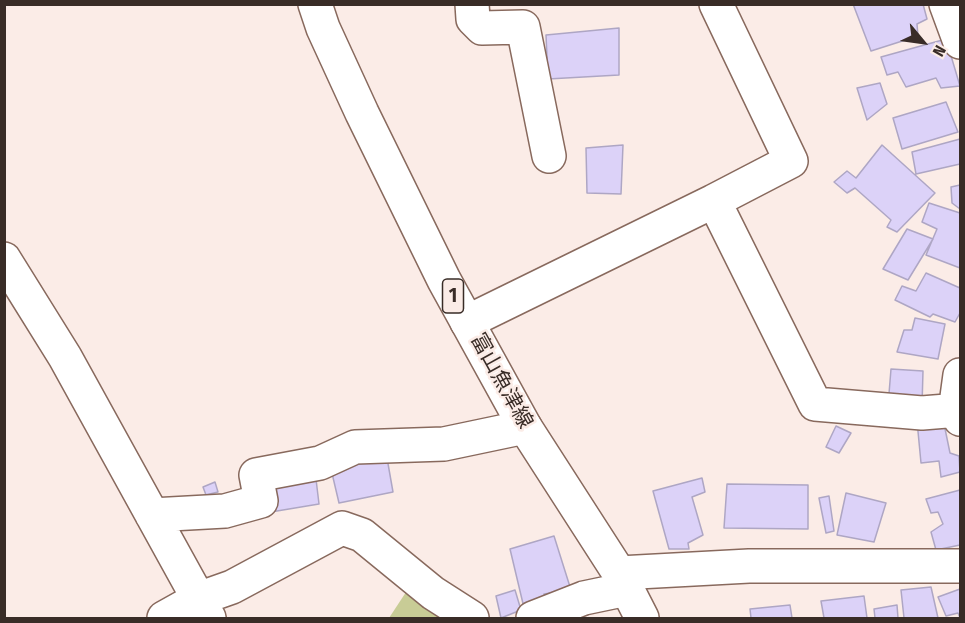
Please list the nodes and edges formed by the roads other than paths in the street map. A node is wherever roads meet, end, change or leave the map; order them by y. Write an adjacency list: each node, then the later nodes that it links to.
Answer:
1 (315, 4): 9 (street, 富山魚津線 / 1)
2 (472, 4): 6 (street)
3 (716, 4): 7 (street)
4 (946, 4): 5 (street)
5 (960, 42)
6 (549, 156)
7 (714, 201): 9 (street); 11 (street)
8 (4, 259): 13 (street)
9 (467, 322): 12 (street, 富山魚津線 / 1)
10 (960, 375): 11 (street)
11 (960, 414)
12 (525, 427): 13 (street); 15 (street, 富山魚津線 / 1)
13 (152, 514): 16 (street)
14 (960, 566): 15 (street)
15 (623, 581): 19 (street); 20 (street, 富山魚津線 / 1)
16 (204, 609): 17 (street); 18 (street)
17 (164, 618)
18 (472, 618)
19 (533, 618)
20 (642, 618)

